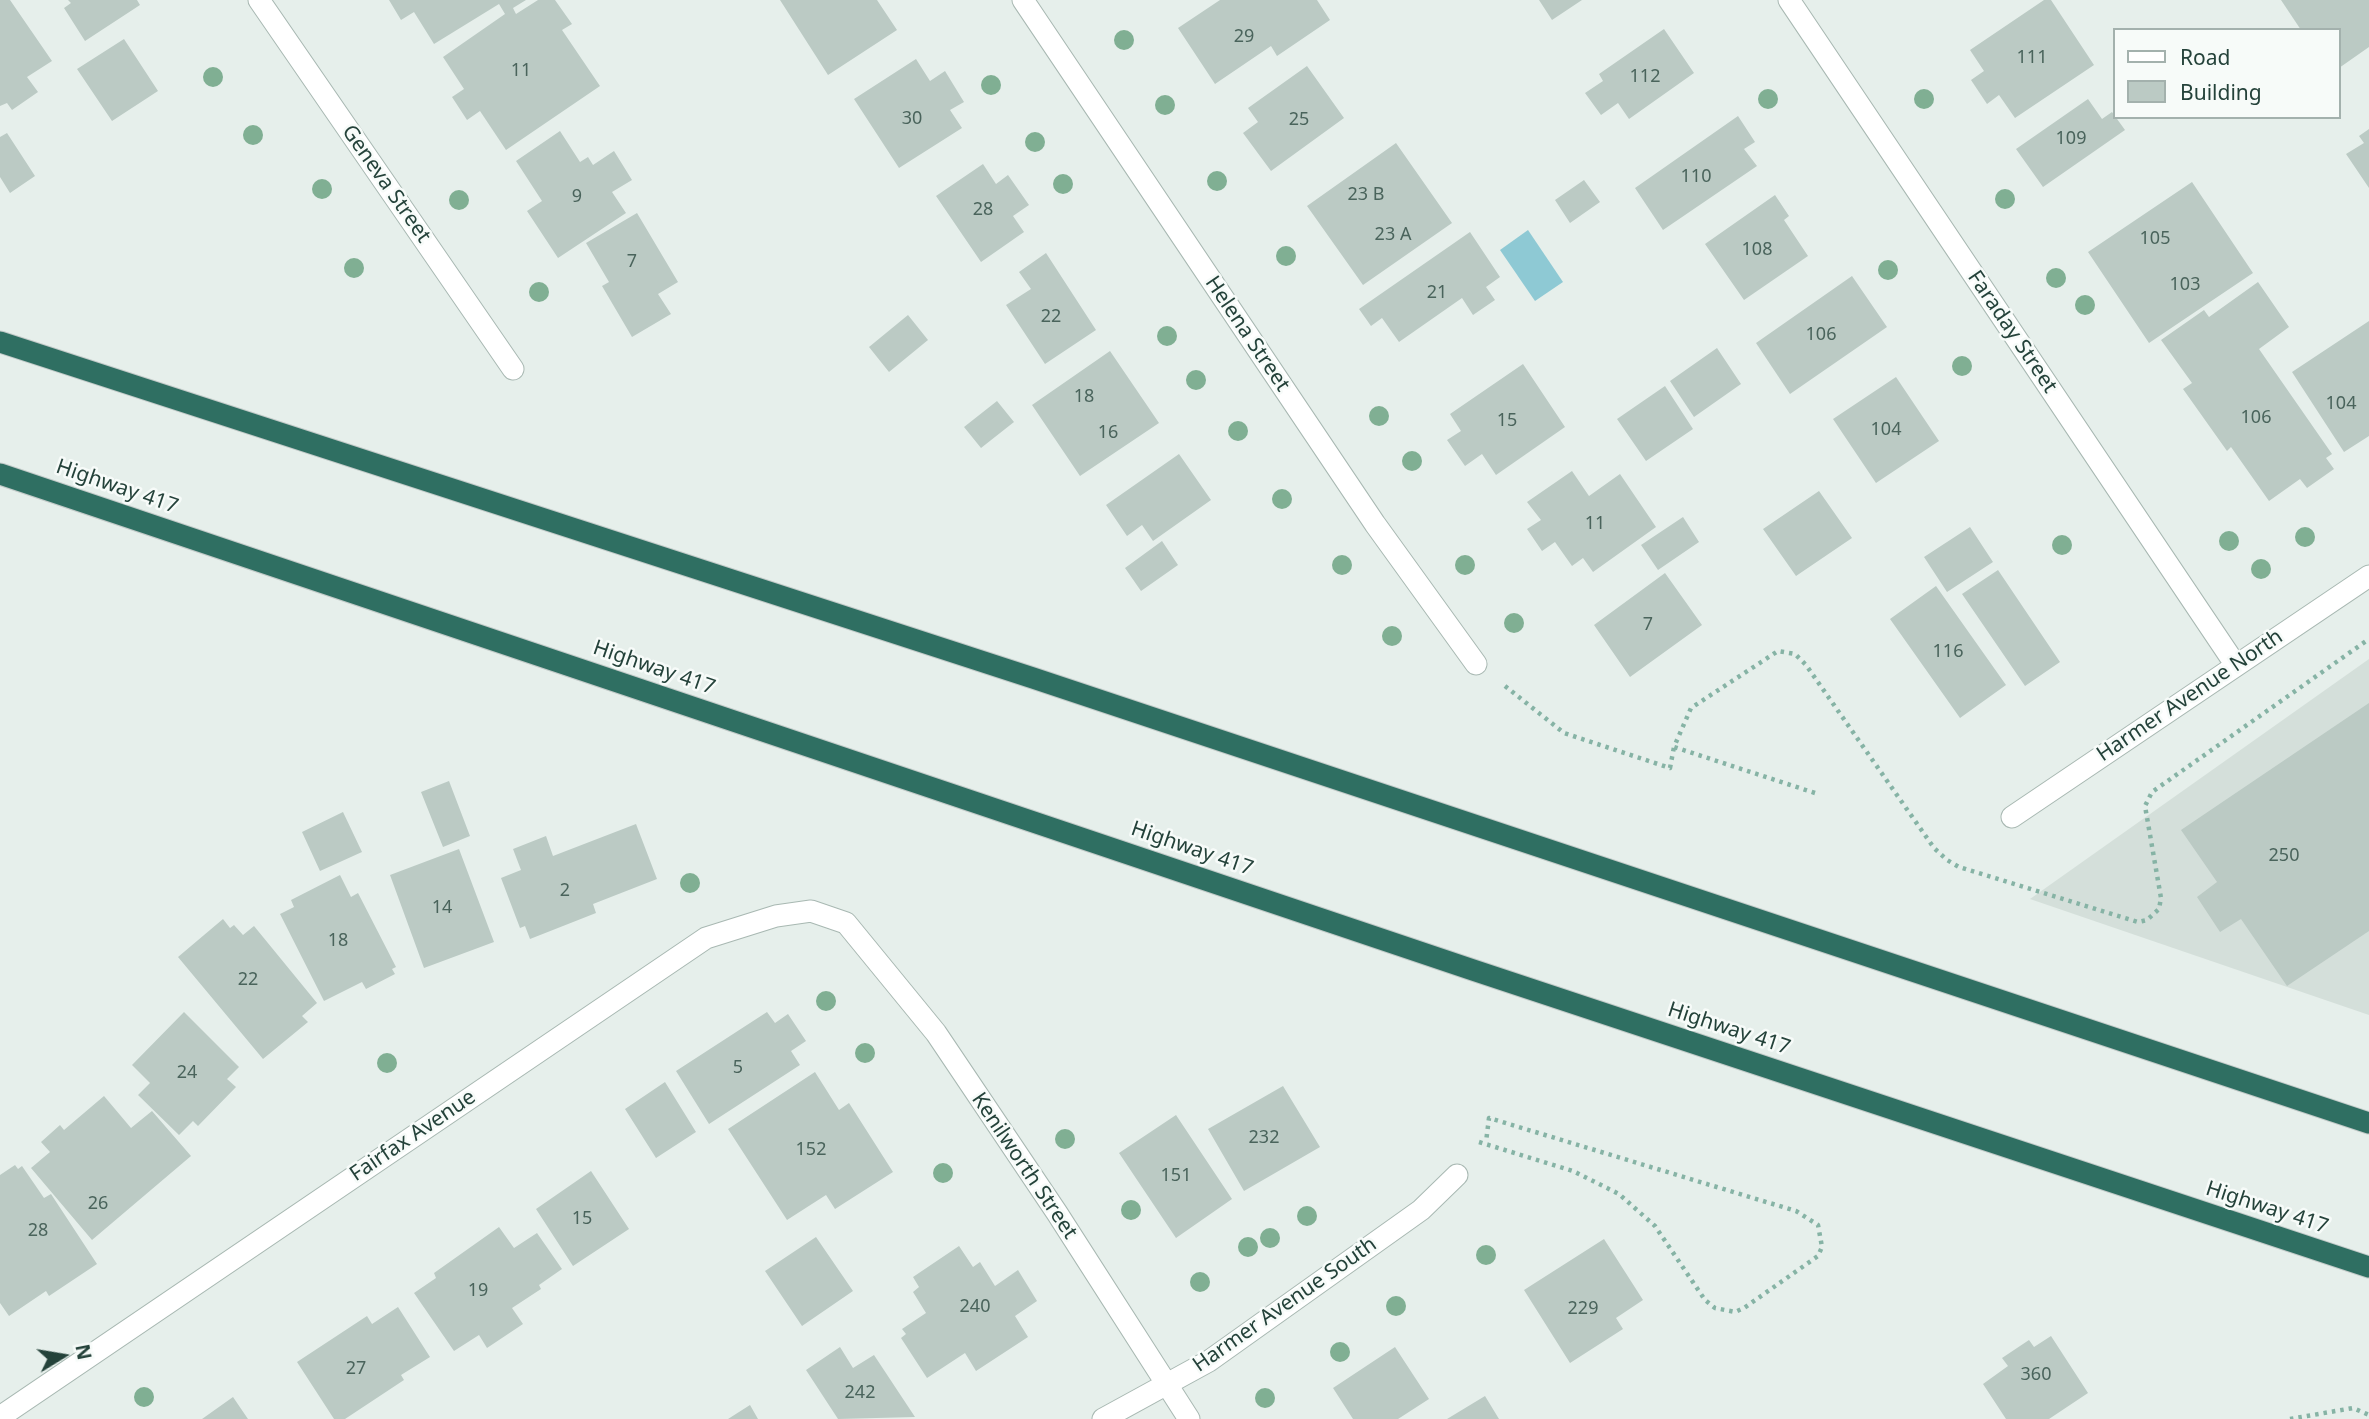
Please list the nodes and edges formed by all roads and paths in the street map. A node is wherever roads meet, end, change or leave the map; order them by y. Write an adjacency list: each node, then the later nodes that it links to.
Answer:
1 (259, 0): 5 (street, Geneva Street)
2 (1023, 0): 9 (street, Helena Street)
3 (1789, 0): 10 (street, Faraday Street)
4 (0, 342): 15 (highway)
5 (513, 369)
6 (0, 474): 18 (highway, Highway 417)
7 (2369, 576): 10 (street, Harmer Avenue North)
8 (2369, 639): 11 (path)
9 (1476, 664): 11 (path)
10 (2235, 664): 13 (street, Harmer Avenue North)
11 (1674, 747): 12 (path)
12 (1815, 793)
13 (2012, 817)
14 (846, 923): 19 (street, Kenilworth Street); 21 (street, Fairfax Avenue)
15 (2369, 1123)
16 (1486, 1142): 16 (path); 17 (path)
17 (1457, 1175): 19 (street, Harmer Avenue South)
18 (2369, 1267)
19 (1166, 1385): 22 (street, Harmer Avenue South); 23 (street, Kenilworth Street)
20 (2369, 1415): 24 (path)
21 (0, 1418)
22 (1103, 1419)
23 (1189, 1419)
24 (2290, 1419)

